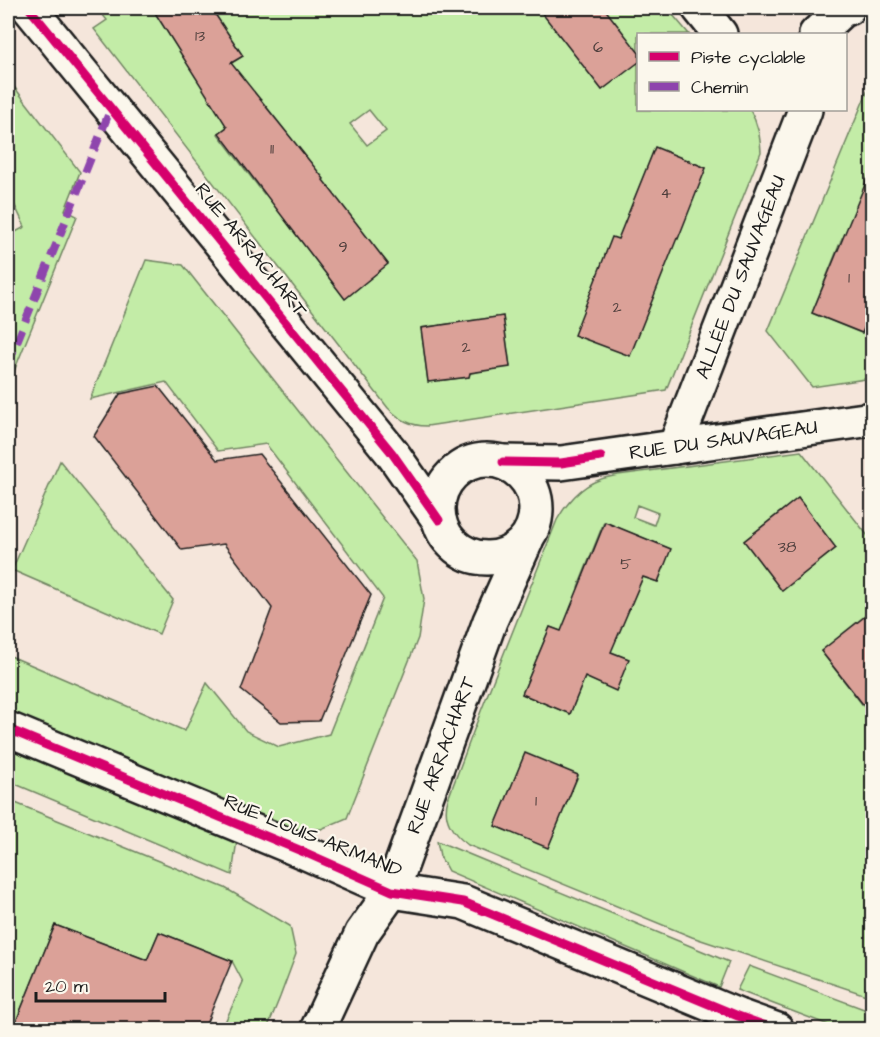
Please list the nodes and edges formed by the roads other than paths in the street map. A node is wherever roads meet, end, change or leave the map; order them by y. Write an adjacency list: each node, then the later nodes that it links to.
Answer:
1 (29, 8): 10 (street, RUE ARRACHART)
2 (699, 8): 4 (street)
3 (848, 8): 5 (street)
4 (719, 33)
5 (817, 33)
6 (805, 111): 8 (street, ALLÉE DU SAUVAGEAU)
7 (872, 420): 8 (street, RUE DU SAUVAGEAU)
8 (675, 447): 9 (street, RUE DU SAUVAGEAU)
9 (503, 462): 10 (street); 11 (street)
10 (445, 532): 11 (street, RUE ARRACHART); 12 (street)
11 (526, 541): 12 (street)
12 (490, 621): 14 (street, RUE ARRACHART)
13 (8, 729): 14 (street, RUE LOUIS ARMAND)
14 (392, 891): 15 (street, RUE ARRACHART); 16 (street, RUE LOUIS ARMAND)
15 (317, 1029)
16 (777, 1029)

